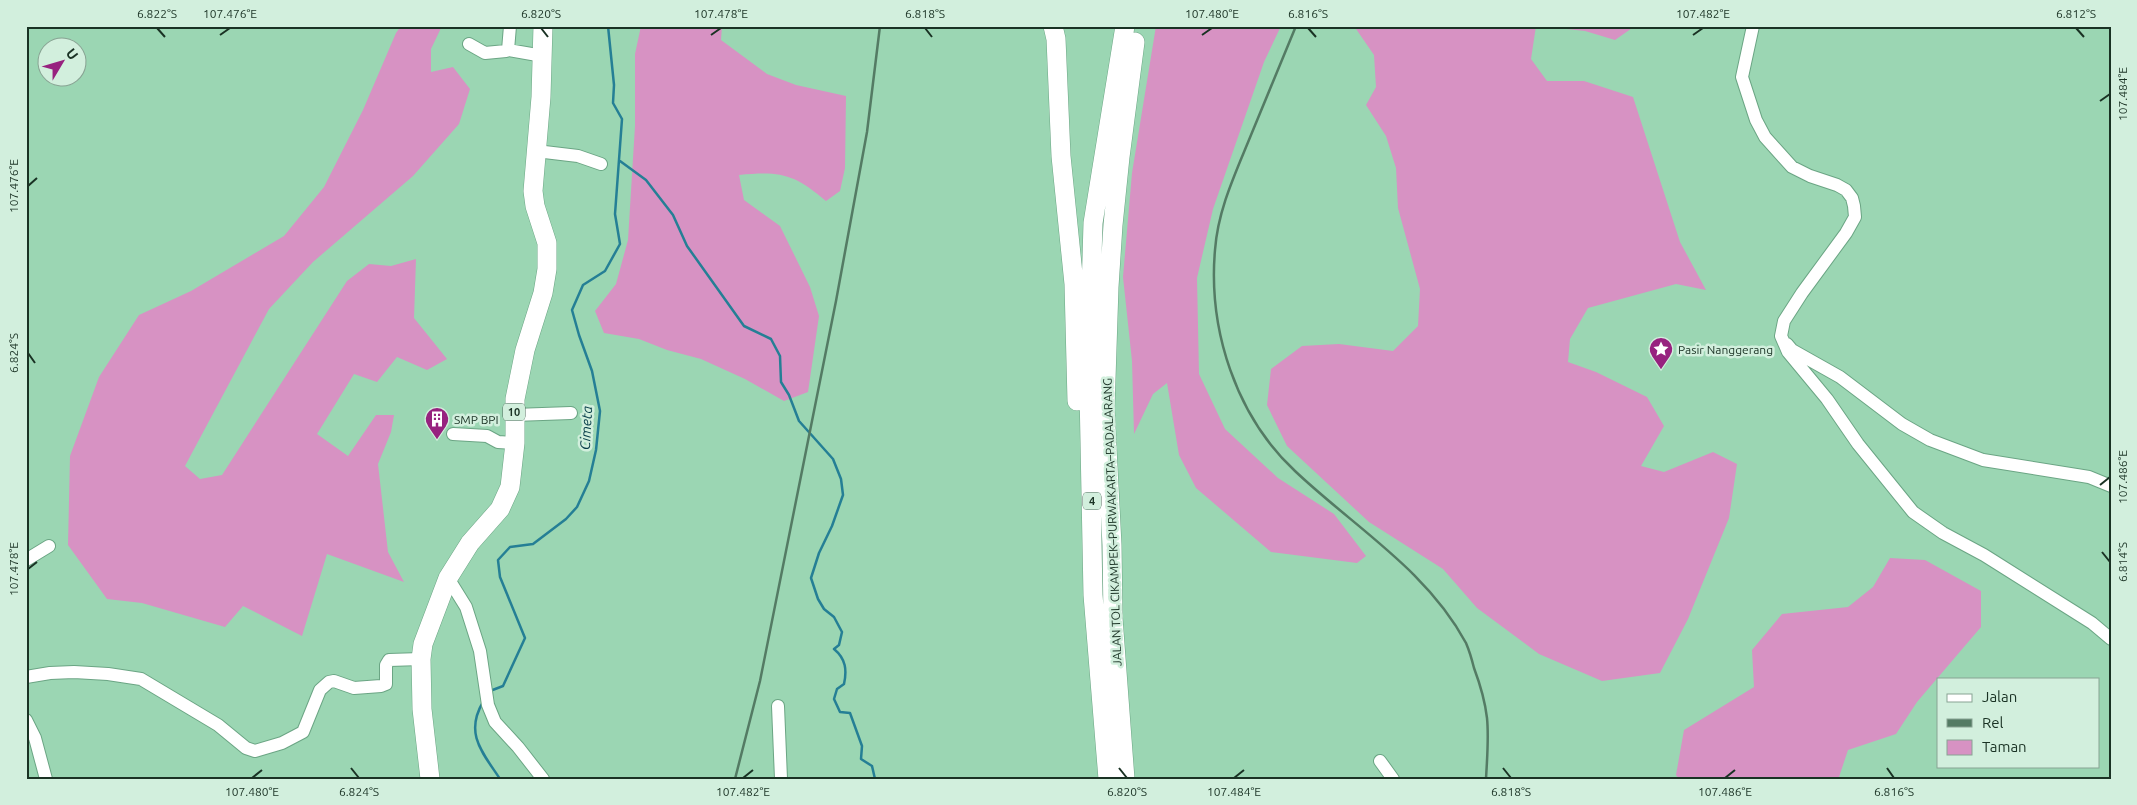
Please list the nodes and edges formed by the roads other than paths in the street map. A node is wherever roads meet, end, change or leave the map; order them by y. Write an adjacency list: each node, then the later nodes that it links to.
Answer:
1 (510, 26): 8 (street)
2 (543, 26): 9 (highway, 10)
3 (1053, 26): 18 (highway)
4 (1125, 26): 18 (highway, JALAN TOL CIKAMPEK–PURWAKARTA–PADALARANG / 4)
5 (1138, 26): 33 (highway, JALAN TOL CIKAMPEK–PURWAKARTA–PADALARANG / 4)
6 (1753, 26): 12 (street)
7 (469, 44): 8 (street)
8 (508, 50): 9 (street)
9 (543, 56): 10 (highway, 10)
10 (536, 151): 11 (street); 14 (highway, 10)
11 (601, 164)
12 (1782, 336): 17 (street); 22 (street)
13 (571, 413): 14 (street)
14 (514, 414): 16 (highway, 10)
15 (452, 434): 16 (street)
16 (515, 443): 21 (highway, 10)
17 (2111, 486)
18 (1093, 518): 32 (highway, JALAN TOL CIKAMPEK–PURWAKARTA–PADALARANG / 4)
19 (48, 546): 20 (street)
20 (26, 560)
21 (448, 578): 23 (highway, 10); 30 (street)
22 (2111, 639)
23 (421, 659): 24 (street); 29 (highway, 10)
24 (26, 677)
25 (778, 706): 31 (street)
26 (26, 720): 28 (street)
27 (1380, 760): 34 (street)
28 (46, 779)
29 (430, 779)
30 (543, 779)
31 (781, 779)
32 (1108, 779)
33 (1124, 779)
34 (1394, 779)

